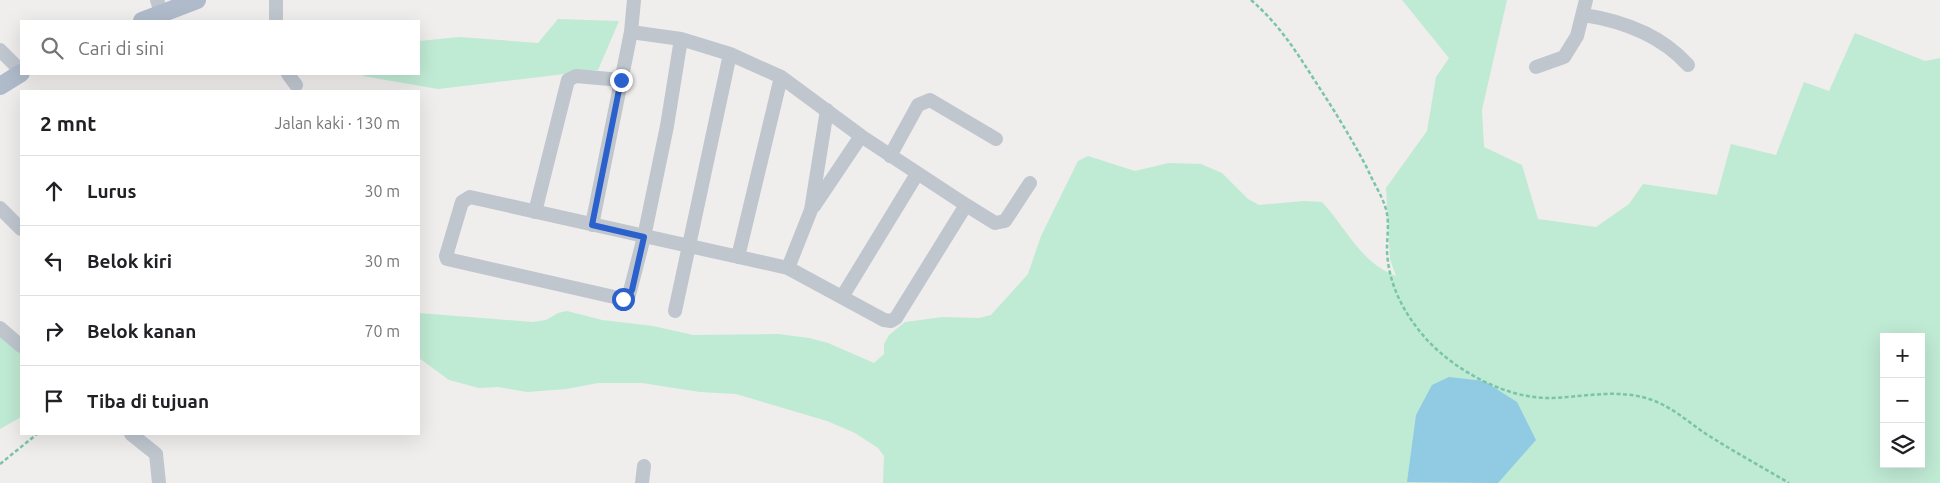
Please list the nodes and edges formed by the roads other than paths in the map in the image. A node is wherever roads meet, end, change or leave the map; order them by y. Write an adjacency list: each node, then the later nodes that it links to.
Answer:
1 (197, 0): 5 (main road)
2 (276, 0): 8 (street)
3 (634, 0): 9 (street)
4 (1586, 0): 6 (street)
5 (159, 6): 7 (main road)
6 (1584, 15): 13 (street); 14 (street)
7 (143, 20)
8 (276, 20)
9 (631, 32): 10 (street); 18 (street)
10 (681, 40): 12 (street); 32 (street)
11 (0, 50): 15 (street)
12 (730, 54): 17 (street); 33 (street)
13 (1688, 65)
14 (1536, 67)
15 (20, 71)
16 (20, 73): 19 (main road)
17 (781, 77): 20 (street); 34 (street)
18 (621, 80): 29 (street); 30 (street)
19 (0, 86)
20 (827, 110): 21 (street); 28 (street)
21 (861, 136): 23 (street); 28 (street)
22 (996, 139): 23 (street)
23 (890, 156): 24 (street)
24 (917, 174): 26 (street); 36 (street)
25 (1030, 183): 26 (street)
26 (966, 205): 36 (street)
27 (0, 208): 31 (street)
28 (810, 210): 35 (street)
29 (534, 212): 30 (street); 32 (street)
30 (592, 225): 32 (street)
31 (20, 228)
32 (644, 237): 33 (street)
33 (689, 246): 34 (street); 37 (street)
34 (738, 257): 35 (street)
35 (788, 268): 36 (street)
36 (842, 297)
37 (675, 311)
38 (0, 328): 39 (street)
39 (20, 345)
40 (133, 435): 42 (street)
41 (644, 466): 43 (street)
42 (159, 483)
43 (642, 483)

